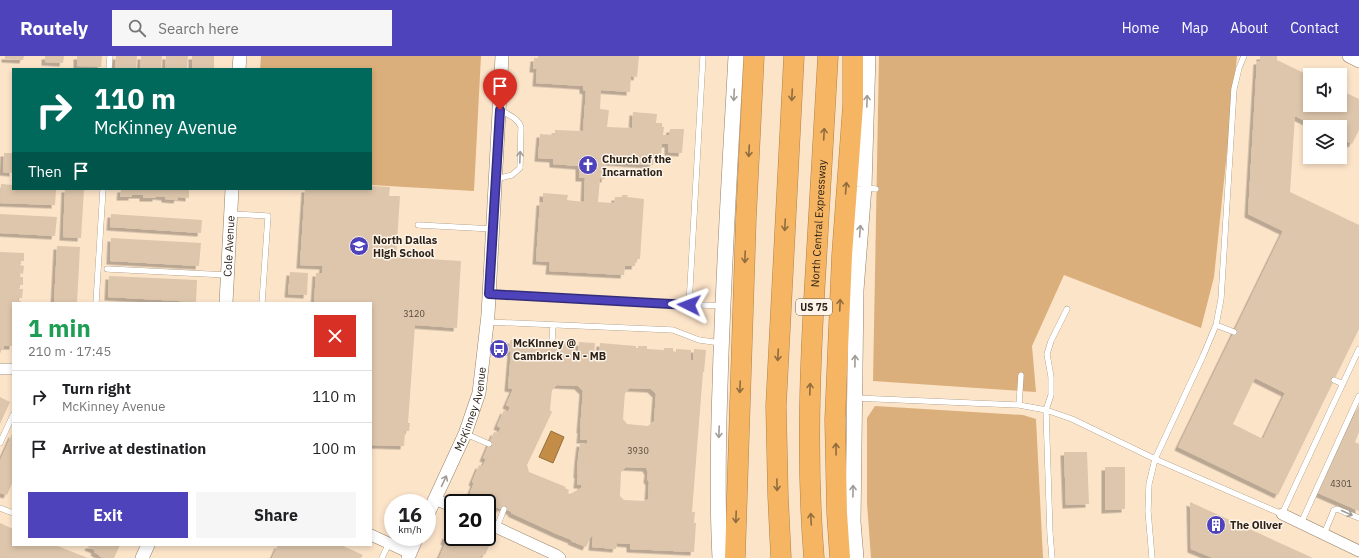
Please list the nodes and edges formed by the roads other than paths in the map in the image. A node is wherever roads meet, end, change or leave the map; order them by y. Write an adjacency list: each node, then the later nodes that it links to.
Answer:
1 (110, 56): 14 (lane)
2 (240, 56): 15 (street)
3 (502, 56): 16 (street, McKinney Avenue)
4 (703, 56): 29 (lane)
5 (736, 56): 30 (main road, one-way to 30)
6 (754, 56): 74 (highway, one-way to 74)
7 (794, 56): 75 (highway, US 75, one-way to 75)
8 (828, 56): 76 (highway, North Central Expressway / US 75, one-way to 8)
9 (853, 56): 77 (highway, one-way to 9)
10 (868, 56): 45 (main road, one-way to 10)
11 (1244, 56): 33 (lane)
12 (1349, 56): 13 (street)
13 (1359, 61)
14 (109, 68)
15 (239, 68)
16 (500, 110): 17 (street, McKinney Avenue); 17 (lane, one-way to 16)
17 (496, 179): 22 (street, McKinney Avenue)
18 (102, 190): 26 (lane)
19 (232, 190): 20 (street, Cole Avenue)
20 (231, 214): 24 (street, Cole Avenue); 28 (lane)
21 (418, 225): 22 (lane)
22 (493, 229): 25 (street, McKinney Avenue)
23 (107, 269): 24 (lane)
24 (228, 275): 27 (street, Cole Avenue)
25 (489, 294): 29 (lane); 32 (street, McKinney Avenue)
26 (96, 302)
27 (226, 302)
28 (262, 302)
29 (689, 305): 30 (lane)
30 (722, 306): 37 (main road)
31 (1066, 310): 47 (lane)
32 (488, 322): 34 (lane); 49 (street, McKinney Avenue)
33 (1216, 324): 35 (lane); 52 (lane)
34 (553, 325): 36 (lane); 37 (lane)
35 (1234, 332)
36 (552, 341)
37 (721, 343): 73 (main road, one-way to 73)
38 (1359, 349): 43 (lane)
39 (0, 369): 40 (street)
40 (12, 369)
41 (1021, 375): 46 (lane)
42 (1334, 380): 43 (lane)
43 (1343, 384): 57 (lane)
44 (1359, 396): 60 (lane)
45 (855, 398): 46 (lane); 78 (main road, one-way to 45)
46 (1019, 405): 47 (lane)
47 (1046, 410): 52 (lane); 79 (lane)
48 (11, 424): 50 (lane)
49 (465, 434): 51 (lane); 53 (street, McKinney Avenue, one-way to 49)
50 (0, 443)
51 (489, 444)
52 (1155, 459): 57 (lane); 80 (lane)
53 (436, 497)
54 (0, 508): 56 (lane)
55 (504, 509): 59 (lane)
56 (12, 513)
57 (1282, 514): 60 (street)
58 (1359, 518): 62 (lane, one-way to 58)
59 (496, 520)
60 (1301, 523): 62 (street)
61 (496, 527): 72 (street)
62 (1324, 534): 68 (street)
63 (372, 535): 64 (street)
64 (384, 541)
65 (148, 546): 70 (street)
66 (388, 546): 71 (lane)
67 (394, 546): 69 (street)
68 (1359, 551)
69 (409, 555)
70 (142, 558)
71 (382, 558)
72 (560, 558)
73 (720, 558)
74 (735, 558)
75 (781, 558)
76 (814, 558)
77 (840, 558)
78 (856, 558)
79 (1052, 558)
80 (1152, 558)

